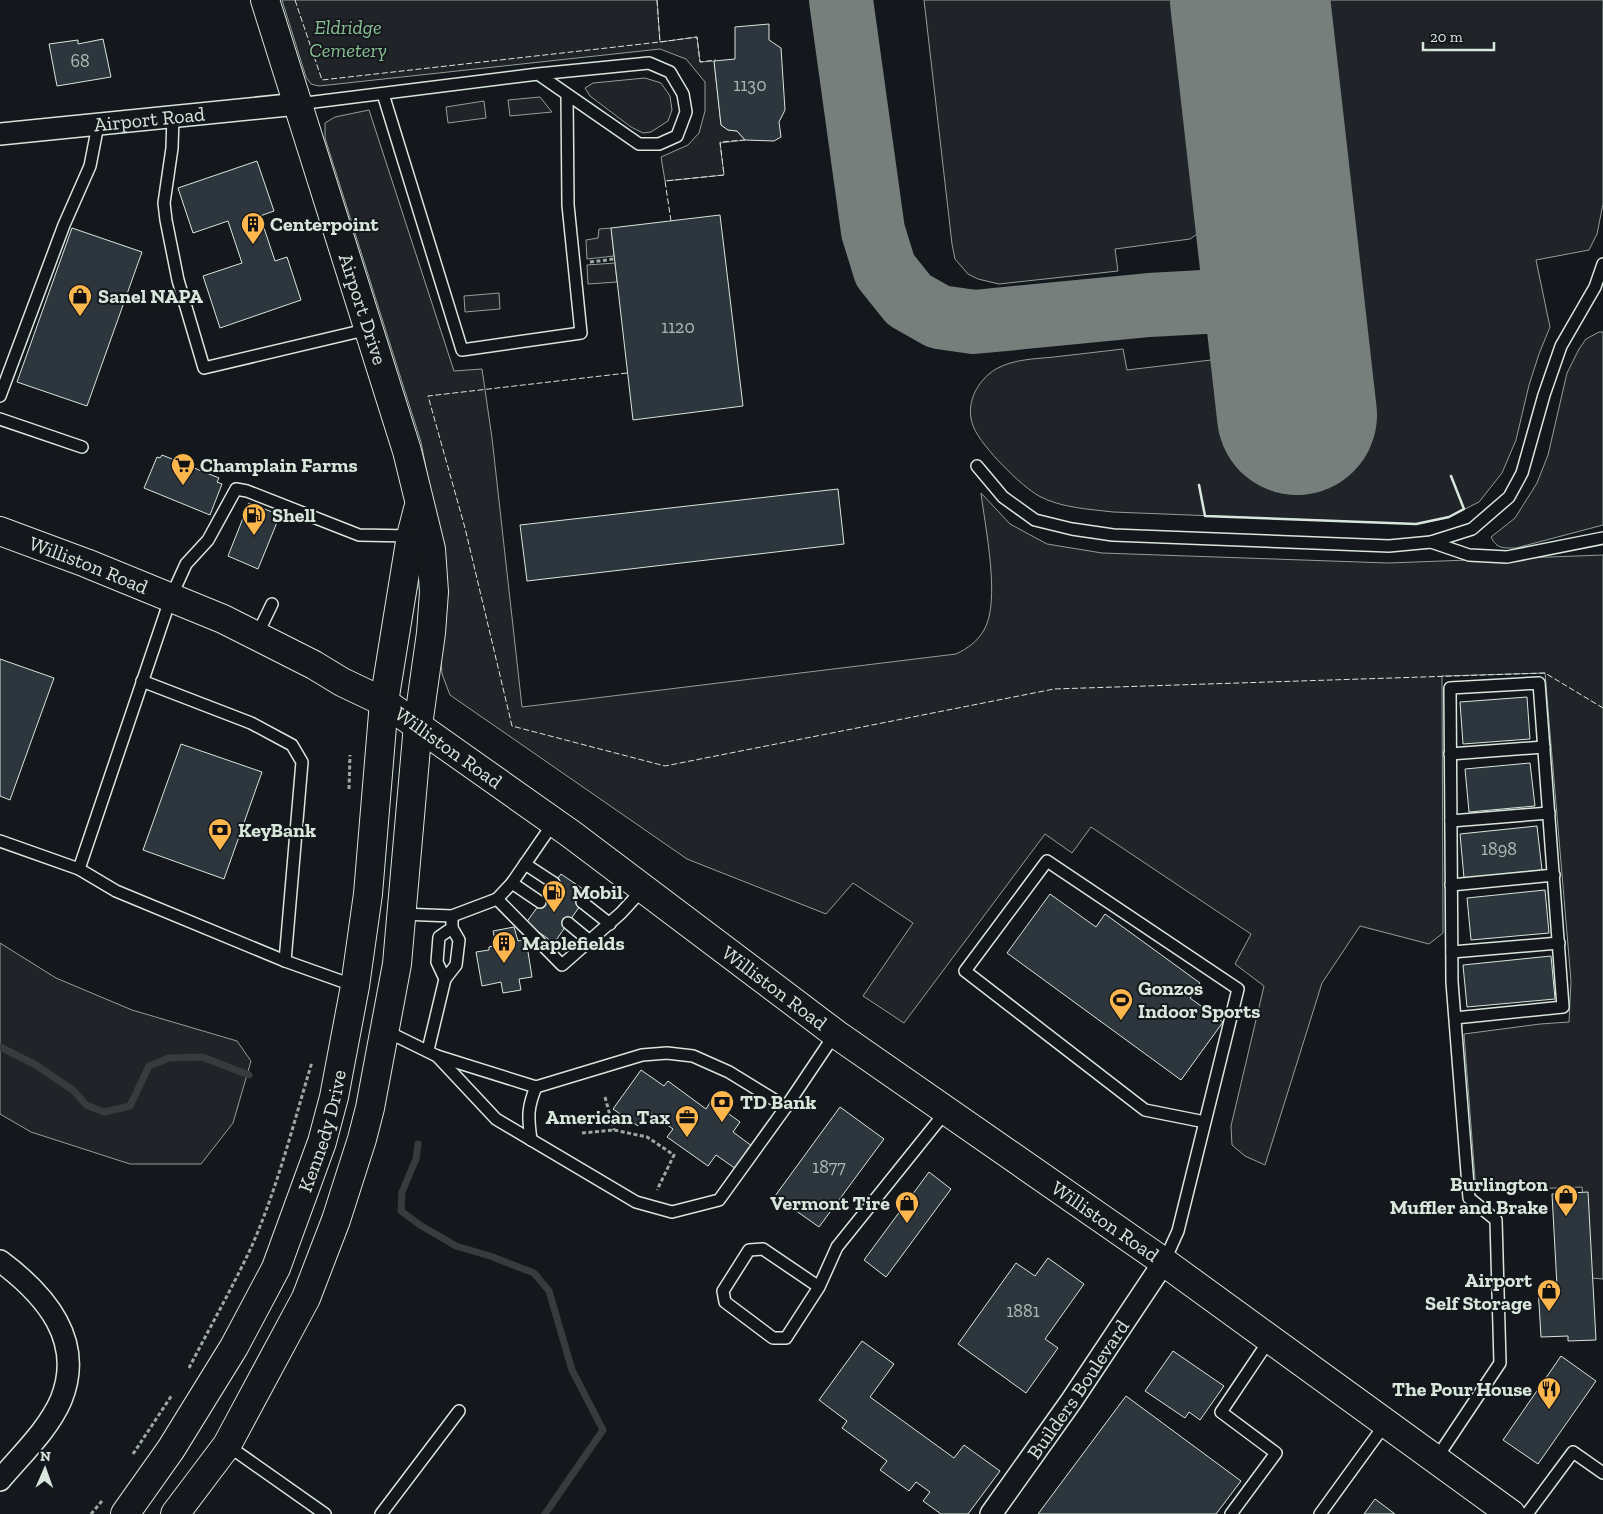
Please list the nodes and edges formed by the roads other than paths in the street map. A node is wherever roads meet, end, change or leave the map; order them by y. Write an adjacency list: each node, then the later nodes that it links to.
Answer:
1 (265, 0): 5 (main road, Airport Drive)
2 (538, 74): 3 (lane); 4 (lane); 4 (lane)
3 (383, 94): 4 (lane); 5 (lane)
4 (568, 94)
5 (298, 104): 6 (street, Airport Road); 10 (main road, Airport Drive)
6 (173, 117): 7 (street, Airport Road); 10 (lane)
7 (98, 125): 8 (street, Airport Road); 11 (lane)
8 (0, 134)
9 (1603, 264): 19 (lane)
10 (369, 329): 15 (main road, Airport Drive)
11 (0, 396)
12 (0, 419): 13 (lane)
13 (82, 447)
14 (977, 466): 19 (lane)
15 (419, 505): 17 (main road, Airport Drive); 25 (main road, Airport Drive)
16 (0, 531): 20 (main road, Williston Road)
17 (411, 536): 20 (lane); 24 (main road, Airport Drive)
18 (1603, 538): 19 (lane)
19 (1431, 542)
20 (171, 597): 22 (main road, Williston Road); 23 (lane)
21 (272, 604): 22 (lane)
22 (257, 635): 24 (main road, Williston Road)
23 (142, 681): 33 (lane); 49 (lane)
24 (384, 702): 25 (main road, Williston Road); 51 (main road, Kennedy Drive)
25 (418, 726): 30 (main road, Williston Road); 42 (main road, Kennedy Drive)
26 (1544, 747): 27 (lane); 27 (lane); 28 (lane)
27 (1450, 754): 29 (lane)
28 (1549, 813): 29 (lane); 34 (lane)
29 (1451, 821): 37 (lane)
30 (554, 822): 32 (lane); 38 (main road, Williston Road)
31 (0, 841): 33 (lane)
32 (525, 864): 35 (lane); 36 (lane)
33 (79, 869): 49 (lane)
34 (1554, 876): 37 (lane); 47 (lane)
35 (512, 883): 39 (lane); 40 (lane)
36 (554, 883)
37 (1451, 885): 48 (lane)
38 (643, 889): 45 (lane); 54 (main road, Williston Road)
39 (497, 899): 43 (lane); 46 (lane)
40 (540, 902)
41 (582, 902): 45 (lane)
42 (401, 914): 43 (lane); 53 (main road, Kennedy Drive)
43 (452, 922): 50 (lane); 50 (lane)
44 (568, 923): 46 (lane)
45 (610, 924): 46 (lane)
46 (591, 942)
47 (1558, 943): 48 (lane); 52 (lane)
48 (1452, 952): 52 (lane)
49 (285, 961): 51 (lane)
50 (445, 980): 55 (lane)
51 (354, 986): 53 (main road); 71 (main road, Kennedy Drive)
52 (1455, 1018): 68 (lane)
53 (384, 1030): 55 (lane); 67 (main road, Kennedy Drive)
54 (836, 1034): 57 (lane); 58 (main road, Williston Road)
55 (432, 1053): 56 (lane); 60 (lane)
56 (536, 1088): 57 (lane); 60 (lane)
57 (786, 1107): 60 (lane)
58 (947, 1110): 62 (main road, Williston Road); 63 (lane)
59 (1205, 1122): 59 (lane); 62 (lane)
60 (531, 1140)
61 (0, 1261): 70 (street)
62 (1164, 1262): 64 (main road, Williston Road); 75 (street, Builders Boulevard)
63 (819, 1287): 63 (lane)
64 (1270, 1338): 66 (main road, Williston Road); 76 (lane)
65 (459, 1411): 74 (lane)
66 (1386, 1423): 68 (main road, Williston Road); 77 (lane)
67 (227, 1445): 72 (main road, Kennedy Drive); 73 (lane)
68 (1436, 1459): 78 (main road, Williston Road)
69 (1603, 1473): 79 (lane)
70 (0, 1480)
71 (116, 1505)
72 (175, 1514)
73 (325, 1514)
74 (381, 1514)
75 (991, 1514)
76 (1231, 1514)
77 (1320, 1514)
78 (1511, 1514)
79 (1527, 1514)

